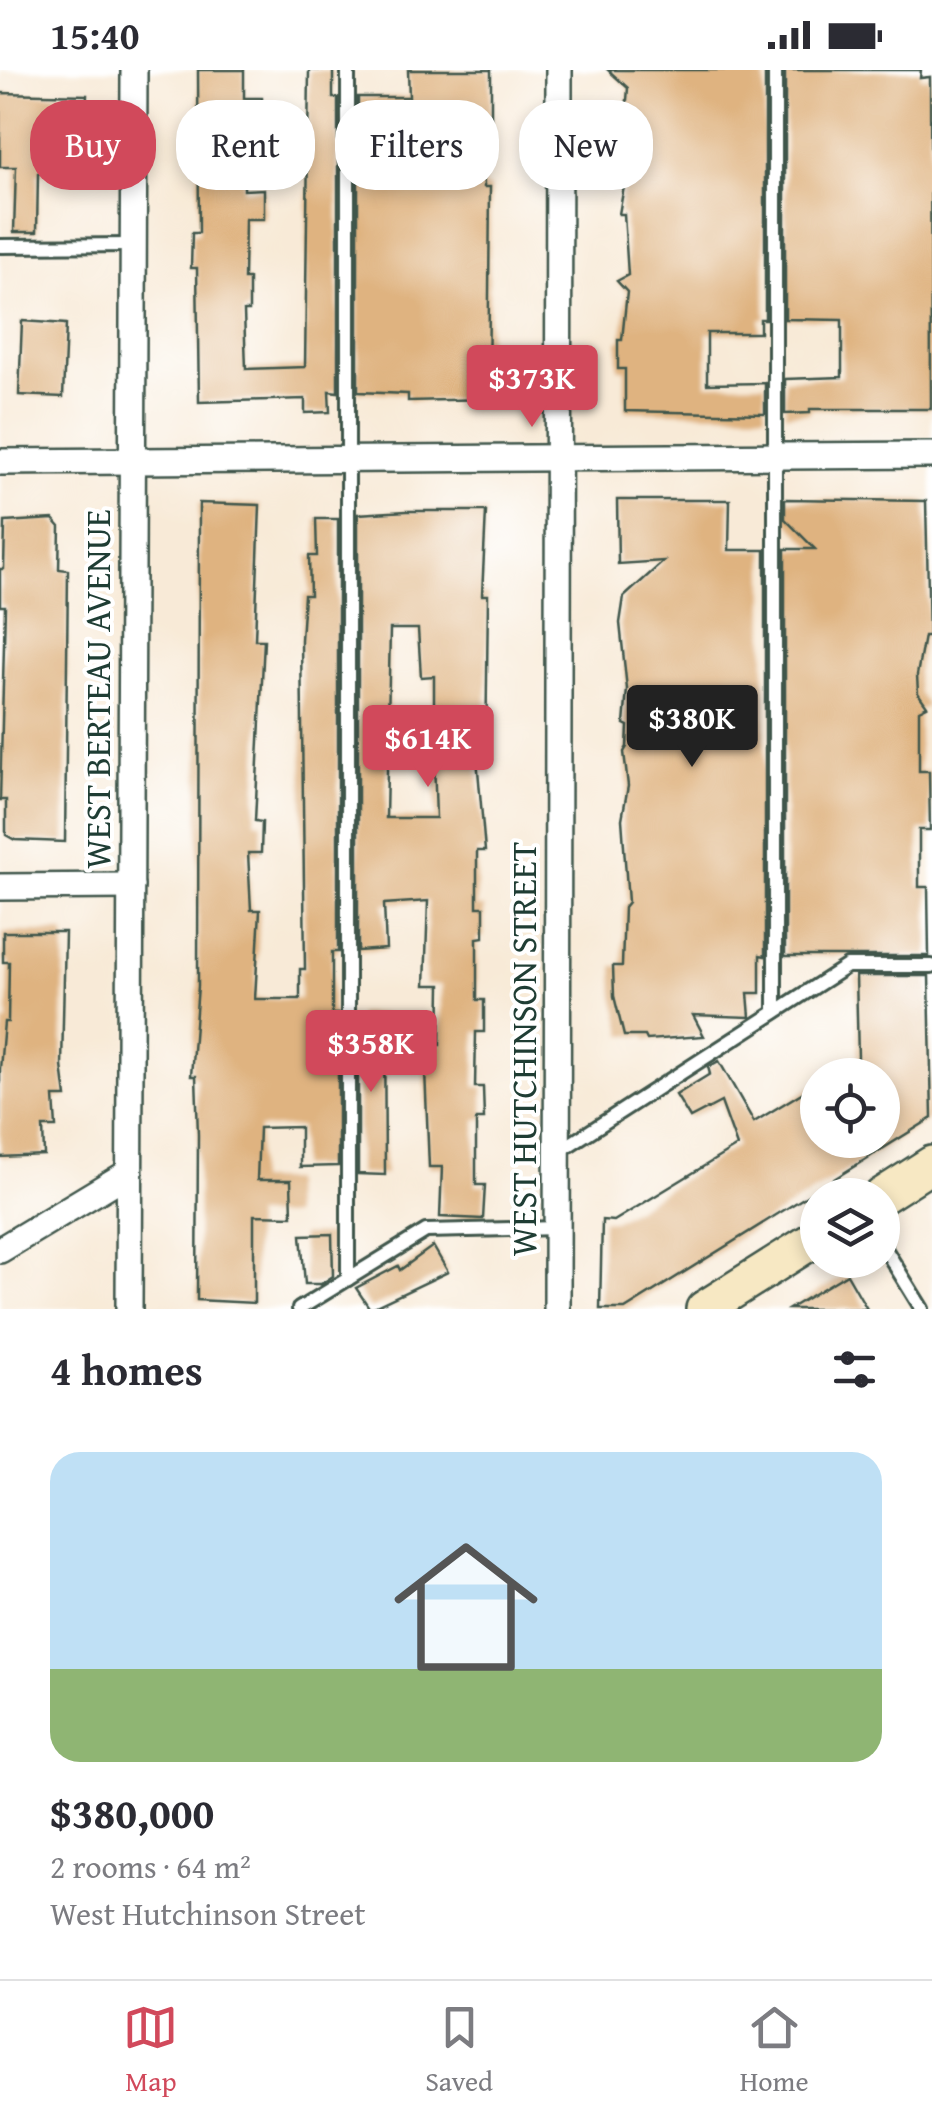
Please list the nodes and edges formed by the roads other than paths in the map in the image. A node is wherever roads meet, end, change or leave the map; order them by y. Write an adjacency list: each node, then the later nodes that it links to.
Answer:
1 (134, 70): 5 (street, WEST BERTEAU AVENUE)
2 (348, 70): 10 (lane)
3 (559, 70): 9 (street, WEST HUTCHINSON STREET)
4 (774, 70): 8 (lane)
5 (134, 245): 6 (lane); 11 (street, WEST BERTEAU AVENUE)
6 (0, 246)
7 (932, 455): 8 (street)
8 (774, 456): 9 (street); 16 (lane)
9 (560, 458): 10 (street); 17 (street, WEST HUTCHINSON STREET)
10 (348, 459): 11 (street); 25 (lane)
11 (133, 461): 12 (street); 13 (street, WEST BERTEAU AVENUE)
12 (0, 462)
13 (131, 886): 14 (street); 19 (street, WEST BERTEAU AVENUE)
14 (0, 887)
15 (932, 966): 16 (lane)
16 (776, 1012): 17 (lane)
17 (558, 1152): 21 (street, WEST HUTCHINSON STREET)
18 (932, 1164): 20 (main road)
19 (128, 1173): 23 (street); 26 (street, WEST BERTEAU AVENUE)
20 (900, 1184)
21 (558, 1228): 25 (lane); 28 (street, WEST HUTCHINSON STREET)
22 (800, 1248): 29 (main road)
23 (0, 1250)
24 (900, 1273): 30 (lane)
25 (348, 1280): 27 (lane)
26 (129, 1309)
27 (299, 1309)
28 (558, 1309)
29 (704, 1309)
30 (922, 1309)

